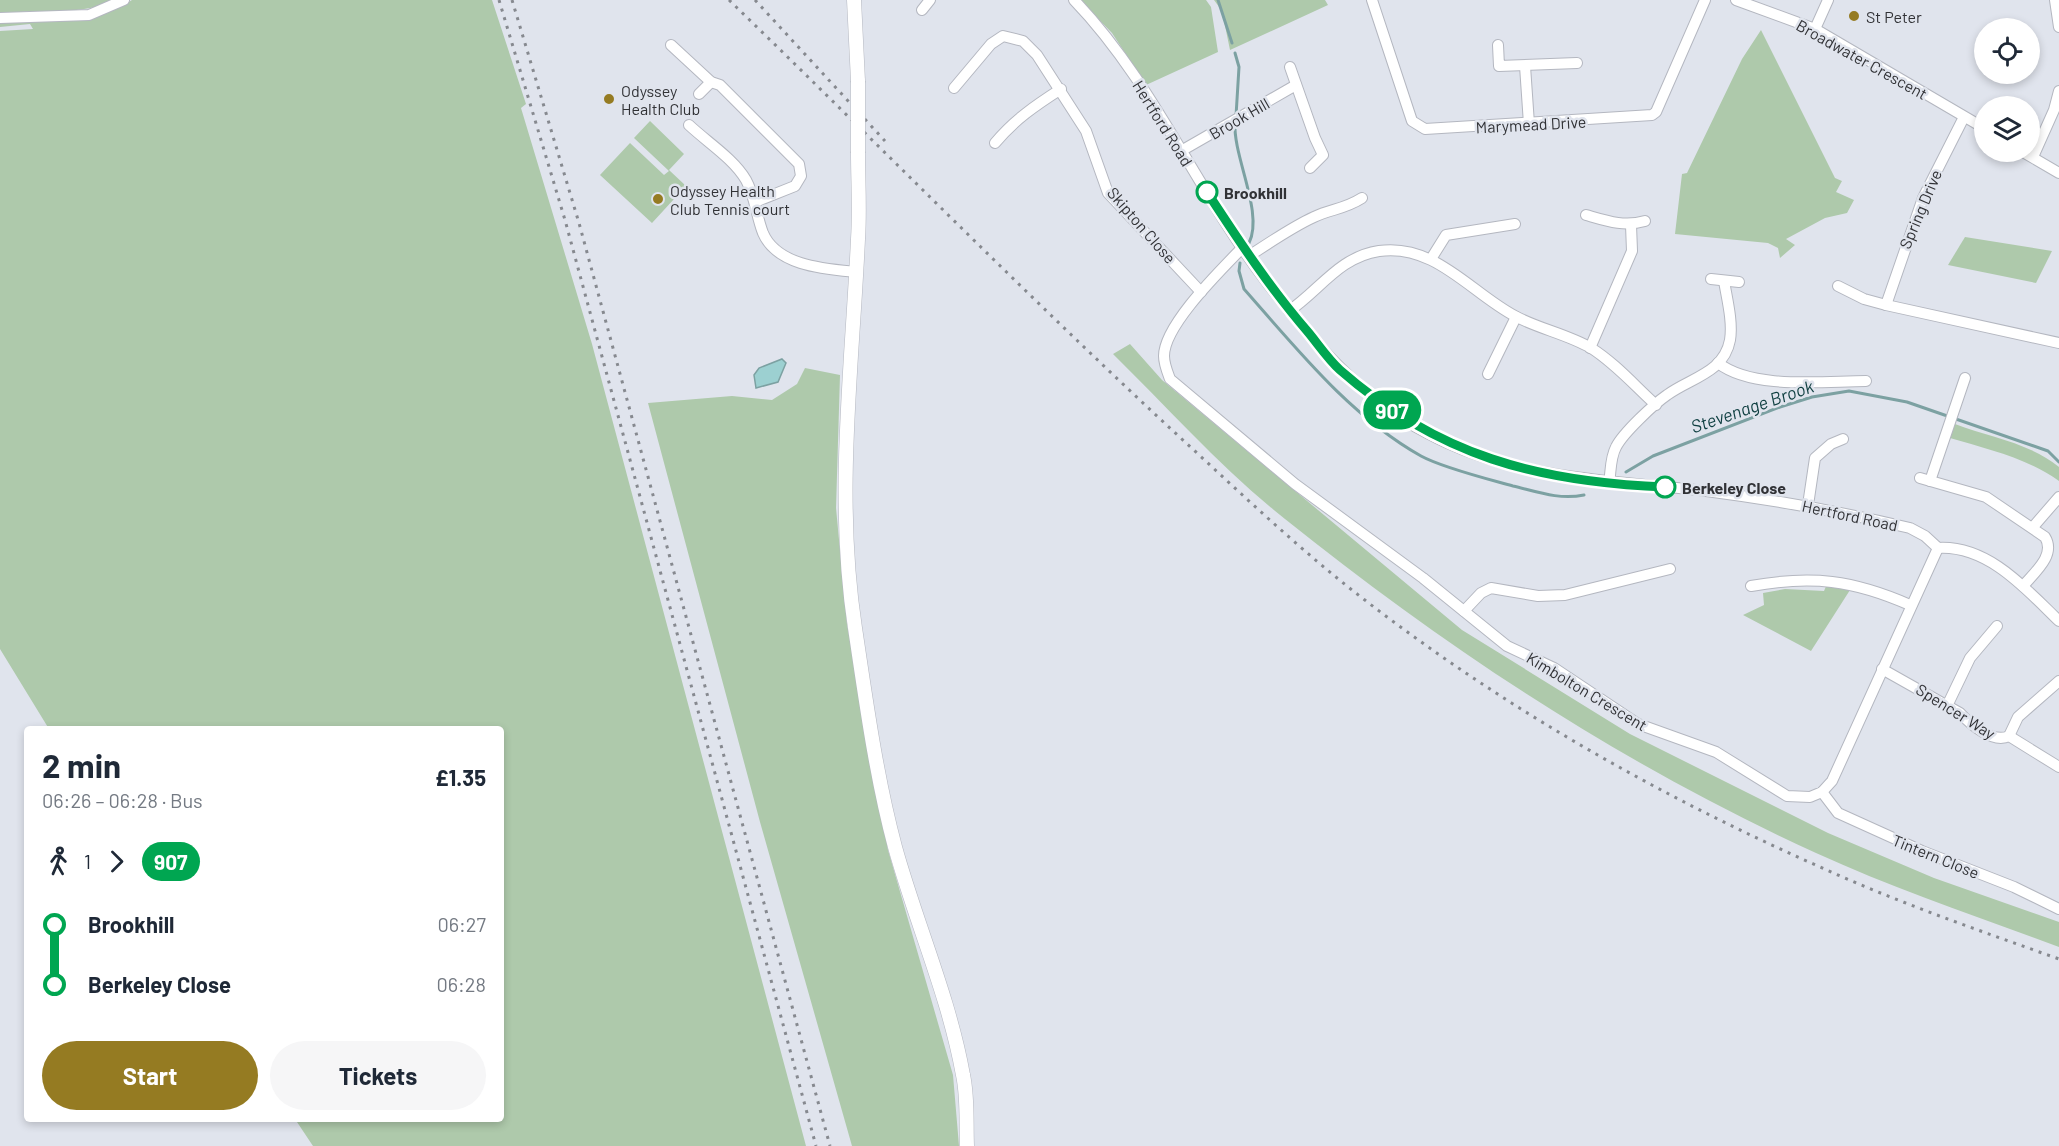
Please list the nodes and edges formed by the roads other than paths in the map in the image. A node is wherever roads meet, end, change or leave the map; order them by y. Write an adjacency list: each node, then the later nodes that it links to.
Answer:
1 (124, 0): 9 (street)
2 (854, 0): 41 (main road, bridge)
3 (1074, 0): 29 (street, Hertford Road)
4 (1372, 0): 25 (street, Marymead Drive)
5 (1705, 0): 25 (street, Marymead Drive)
6 (1736, 0): 11 (street, Broadwater Crescent)
7 (1828, 0): 11 (street)
8 (2055, 0): 10 (street)
9 (0, 18)
10 (2059, 27)
11 (1815, 29): 23 (street, Broadwater Crescent)
12 (671, 45): 17 (street)
13 (1498, 45): 15 (street)
14 (1577, 63): 15 (street)
15 (1525, 66): 25 (street)
16 (1290, 67): 18 (street)
17 (711, 82): 22 (street); 34 (street)
18 (1296, 85): 29 (street, Brook Hill); 31 (street)
19 (954, 88): 20 (street, Skipton Close)
20 (1061, 89): 28 (street); 46 (street, Skipton Close)
21 (2059, 90): 27 (street)
22 (699, 94)
23 (1964, 117): 24 (street, Broadwater Crescent); 47 (street, Spring Drive)
24 (1974, 122)
25 (1529, 124)
26 (689, 125): 34 (street)
27 (2040, 134)
28 (995, 143)
29 (1181, 151): 39 (street, Hertford Road)
30 (2040, 161): 32 (street)
31 (1310, 168)
32 (2059, 173)
33 (1362, 198): 39 (street, Kimbolton Crescent)
34 (755, 202): 41 (street)
35 (1586, 214): 38 (street)
36 (1645, 221): 38 (street)
37 (1515, 224): 40 (street)
38 (1631, 225): 51 (street)
39 (1246, 251): 46 (street, Kimbolton Crescent); 48 (street, Hertford Road)
40 (1431, 259): 48 (street); 49 (street)
41 (856, 272): 78 (main road)
42 (1711, 279): 43 (street)
43 (1724, 281): 44 (street); 52 (street)
44 (1739, 282)
45 (1838, 286): 47 (street)
46 (1201, 292): 68 (street, Kimbolton Crescent)
47 (1886, 304): 50 (street)
48 (1289, 311): 58 (street, Hertford Road)
49 (1516, 317): 51 (street); 53 (street)
50 (2059, 343)
51 (1590, 348): 56 (street)
52 (1718, 363): 54 (street); 56 (street)
53 (1488, 374)
54 (1860, 378)
55 (1965, 378): 61 (street)
56 (1656, 405): 58 (street)
57 (1843, 440): 60 (street)
58 (1609, 483): 60 (street, Hertford Road)
59 (2059, 497): 61 (street)
60 (1808, 505): 63 (street, Hertford Road)
61 (2032, 527): 62 (street)
62 (2054, 547): 66 (street)
63 (1938, 548): 66 (street, Hertford Road); 67 (street)
64 (1670, 569): 68 (street)
65 (1751, 586): 67 (street)
66 (2023, 586): 69 (street, Hertford Road)
67 (1910, 605): 71 (street)
68 (1464, 611): 76 (street, Kimbolton Crescent)
69 (2059, 621)
70 (1997, 626): 73 (street)
71 (1882, 669): 73 (street, Spencer Way); 76 (street)
72 (2059, 681): 74 (street)
73 (1947, 706): 74 (street, Spencer Way)
74 (2008, 736): 75 (street, Spencer Way)
75 (2059, 767)
76 (1822, 792): 77 (street, Tintern Close)
77 (2059, 909)
78 (967, 1146)

